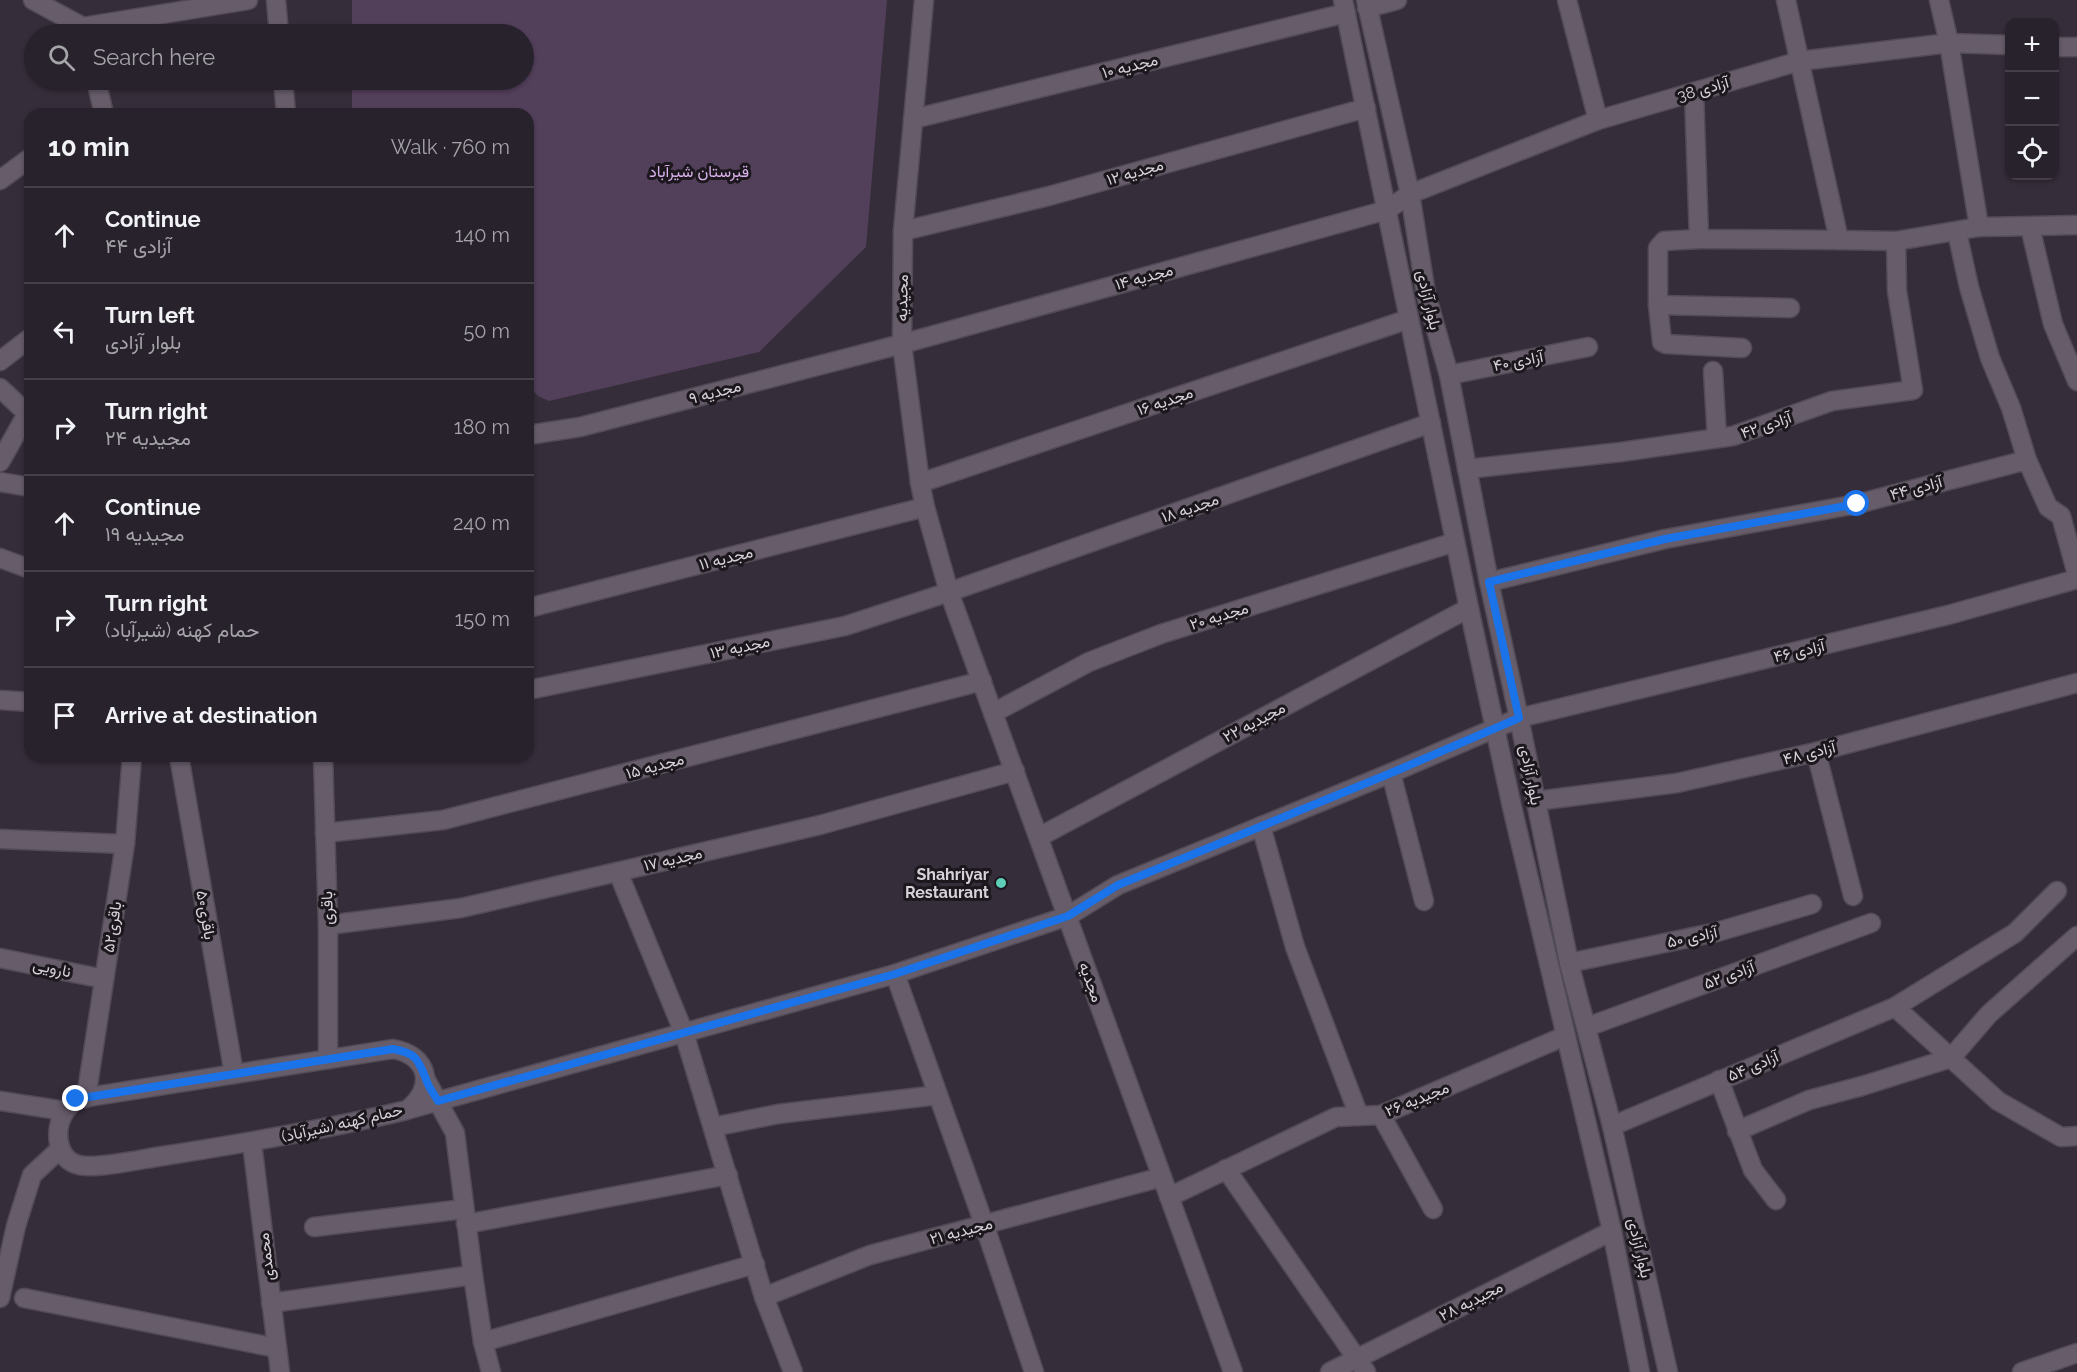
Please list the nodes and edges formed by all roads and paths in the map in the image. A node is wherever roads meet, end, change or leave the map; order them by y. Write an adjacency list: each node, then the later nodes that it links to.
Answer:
1 (33, 0): 11 (street)
2 (248, 0): 12 (street)
3 (276, 0): 13 (street)
4 (924, 0): 25 (street, مجیدیه)
5 (1397, 0): 9 (street)
6 (1567, 0): 26 (street)
7 (1786, 0): 18 (street)
8 (1939, 0): 14 (street)
9 (1366, 4): 29 (street, بلوار آزادی)
10 (1345, 7): 24 (street, بلوار آزادی); 25 (street, مجدیه ۱۰)
11 (72, 24)
12 (121, 24)
13 (278, 24)
14 (1949, 43): 15 (street, آزادی 38); 18 (street, آزادی 38); 32 (street)
15 (2005, 45)
16 (2059, 46): 17 (street)
17 (2077, 47)
18 (1800, 61): 21 (street, آزادی 38); 37 (street)
19 (97, 90): 22 (street)
20 (284, 90): 23 (street)
21 (1694, 92): 26 (street, آزادی 38); 36 (street)
22 (100, 108)
23 (285, 108)
24 (1366, 108): 30 (street, بلوار آزادی); 34 (street, مجدیه ۱۲)
25 (913, 119): 34 (street, مجیدیه)
26 (1598, 120): 29 (street, آزادی 38)
27 (24, 162): 28 (street)
28 (0, 180)
29 (1410, 194): 30 (street, مجدیه ۱۴); 45 (street, بلوار آزادی)
30 (1387, 210): 41 (street, بلوار آزادی); 43 (street, مجدیه ۱۴)
31 (2077, 225): 33 (street)
32 (1979, 227): 33 (street); 35 (street)
33 (2030, 227): 51 (street)
34 (903, 231): 43 (street, مجیدیه)
35 (1957, 232): 38 (street); 58 (street)
36 (1699, 239): 37 (street); 39 (street)
37 (1839, 240): 38 (street)
38 (1896, 241): 57 (street, آزادی ۴۲)
39 (1658, 305): 40 (street); 46 (street)
40 (1790, 308)
41 (1409, 319): 47 (street, بلوار آزادی); 62 (street, مجدیه ۱۶)
42 (24, 343): 48 (street)
43 (902, 344): 56 (street, مجدیه ۹); 62 (street, مجیدیه)
44 (1588, 347): 50 (street, آزادی ۴۰)
45 (1441, 348): 47 (street); 50 (street, بلوار آزادی)
46 (1742, 348)
47 (1416, 354): 55 (street, بلوار آزادی)
48 (0, 362)
49 (1713, 371): 57 (street)
50 (1449, 375): 60 (street, بلوار آزادی)
51 (2077, 381)
52 (0, 388): 53 (street)
53 (24, 411)
54 (24, 422): 59 (street)
55 (1431, 423): 66 (street, بلوار آزادی); 72 (street, مجدیه ۱۸)
56 (534, 434)
57 (1717, 438): 60 (street, آزادی ۴۲)
58 (2027, 459): 65 (street); 71 (street, آزادی ۴۴)
59 (0, 462)
60 (1467, 469): 71 (street, بلوار آزادی)
61 (0, 482): 63 (street)
62 (920, 483): 64 (street, مجیدیه)
63 (24, 486)
64 (925, 507): 72 (street, مجیدیه); 73 (street, مجدیه ۱۱)
65 (2069, 515): 69 (street)
66 (1455, 542): 74 (street, بلوار آزادی); 80 (street, مجدیه ۲۰)
67 (0, 558): 68 (street)
68 (24, 567)
69 (2077, 574)
70 (2077, 579): 81 (street, آزادی ۴۶)
71 (1489, 582): 81 (street, بلوار آزادی)
72 (949, 592): 75 (street, مجدیه); 77 (street, مجدیه ۱۳)
73 (534, 606)
74 (1468, 608): 82 (street, بلوار آزادی); 93 (street, مجیدیه ۲۲)
75 (982, 681): 80 (street, مجدیه); 92 (street, مجدیه ۱۵)
76 (2077, 683): 83 (street, آزادی ۴۸)
77 (534, 689)
78 (0, 700): 79 (street)
79 (24, 702)
80 (993, 712): 87 (street, مجدیه)
81 (1519, 718): 82 (street, آزادی ۴۶); 89 (street, بلوار آزادی)
82 (1495, 728): 88 (street, آزادی ۴۶); 90 (street, بلوار آزادی)
83 (1816, 752): 89 (street, آزادی ۴۸); 98 (street)
84 (132, 762): 95 (street, باقری۵۲)
85 (180, 762): 115 (street, باقری۵۰)
86 (323, 762): 92 (street, باقری)
87 (1015, 771): 93 (street, مجدیه); 96 (street, مجدیه ۱۷)
88 (1391, 773): 91 (street, آزادی ۴۶); 99 (street)
89 (1536, 801): 90 (street, آزادی ۴۸); 106 (street, بلوار آزادی)
90 (1512, 807): 112 (street, بلوار آزادی)
91 (1261, 826): 101 (street, آزادی ۴۶); 125 (street)
92 (325, 833): 103 (street, باقری)
93 (1039, 837): 101 (street, مجدیه)
94 (0, 838): 95 (street)
95 (125, 844): 108 (street, باقری۵۲)
96 (618, 872): 103 (street, مجدیه ۱۷); 111 (street)
97 (2057, 891): 109 (street, آزادی ۵۴)
98 (1853, 896)
99 (1424, 901)
100 (1812, 904): 106 (street, آزادی ۵۰)
101 (1068, 916): 107 (street, آزادی ۴۶); 134 (street, مجدیه)
102 (1871, 923): 110 (street, آزادی ۵۲)
103 (328, 925): 114 (street, باقری)
104 (2077, 936): 113 (street)
105 (0, 958): 108 (street, نارویی)
106 (1569, 963): 110 (street, بلوار آزادی)
107 (895, 974): 111 (street, آزادی ۴۶); 118 (street)
108 (104, 979): 119 (street, باقری۵۲)
109 (1895, 1007): 113 (street); 117 (street, آزادی ۵۴)
110 (1587, 1027): 112 (street, آزادی ۵۲); 126 (street, بلوار آزادی)
111 (684, 1033): 121 (street, آزادی ۴۶); 127 (street)
112 (1565, 1036): 124 (street, مجیدیه ۲۶); 141 (street, بلوار آزادی)
113 (1951, 1058): 128 (street); 129 (street)
114 (328, 1059): 115 (street); 116 (street)
115 (234, 1074): 119 (street)
116 (426, 1080): 121 (street); 122 (street, حمام کهنه (شیرآباد))
117 (1719, 1080): 126 (street, آزادی ۵۴); 128 (street)
118 (938, 1095): 127 (street); 139 (street)
119 (87, 1098): 123 (street)
120 (0, 1101): 123 (street)
121 (438, 1101): 122 (street, آزادی ۴۶); 138 (street)
122 (407, 1110): 130 (street, حمام کهنه (شیرآباد))
123 (65, 1111): 131 (street)
124 (1381, 1115): 125 (street, مجیدیه ۲۶); 137 (street)
125 (1359, 1116): 132 (street, مجیدیه ۲۶)
126 (1612, 1126): 143 (street, بلوار آزادی)
127 (713, 1127): 133 (street)
128 (1737, 1131): 136 (street)
129 (2077, 1136)
130 (252, 1143): 131 (street, حمام کهنه (شیرآباد)); 149 (street, محمدی)
131 (60, 1149): 147 (street)
132 (1226, 1169): 135 (street, مجیدیه ۲۶); 153 (street)
133 (728, 1175): 138 (street); 142 (street)
134 (1162, 1177): 135 (street, مجدیه); 139 (street, مجیدیه ۲۱)
135 (1169, 1197): 158 (street, مجدیه)
136 (1776, 1200)
137 (1433, 1209)
138 (465, 1216): 140 (street); 144 (street)
139 (984, 1224): 146 (street, مجیدیه ۲۱); 157 (street)
140 (314, 1227)
141 (1612, 1231): 145 (street, بلوار آزادی); 153 (street, مجیدیه ۲۸)
142 (755, 1264): 146 (street); 150 (street)
143 (1645, 1272): 145 (street); 161 (street, بلوار آزادی)
144 (473, 1275): 149 (street); 150 (street)
145 (1622, 1278): 160 (street, بلوار آزادی)
146 (764, 1297): 156 (street)
147 (0, 1298)
148 (24, 1298): 151 (street)
149 (271, 1303): 151 (street, محمدی)
150 (483, 1342): 155 (street)
151 (277, 1348): 154 (street, محمدی)
152 (2077, 1353): 162 (street)
153 (1361, 1365): 159 (street, مجیدیه ۲۸)
154 (280, 1372)
155 (491, 1372)
156 (793, 1372)
157 (1034, 1372)
158 (1233, 1372)
159 (1330, 1372)
160 (1640, 1372)
161 (1668, 1372)
162 (2022, 1372)

